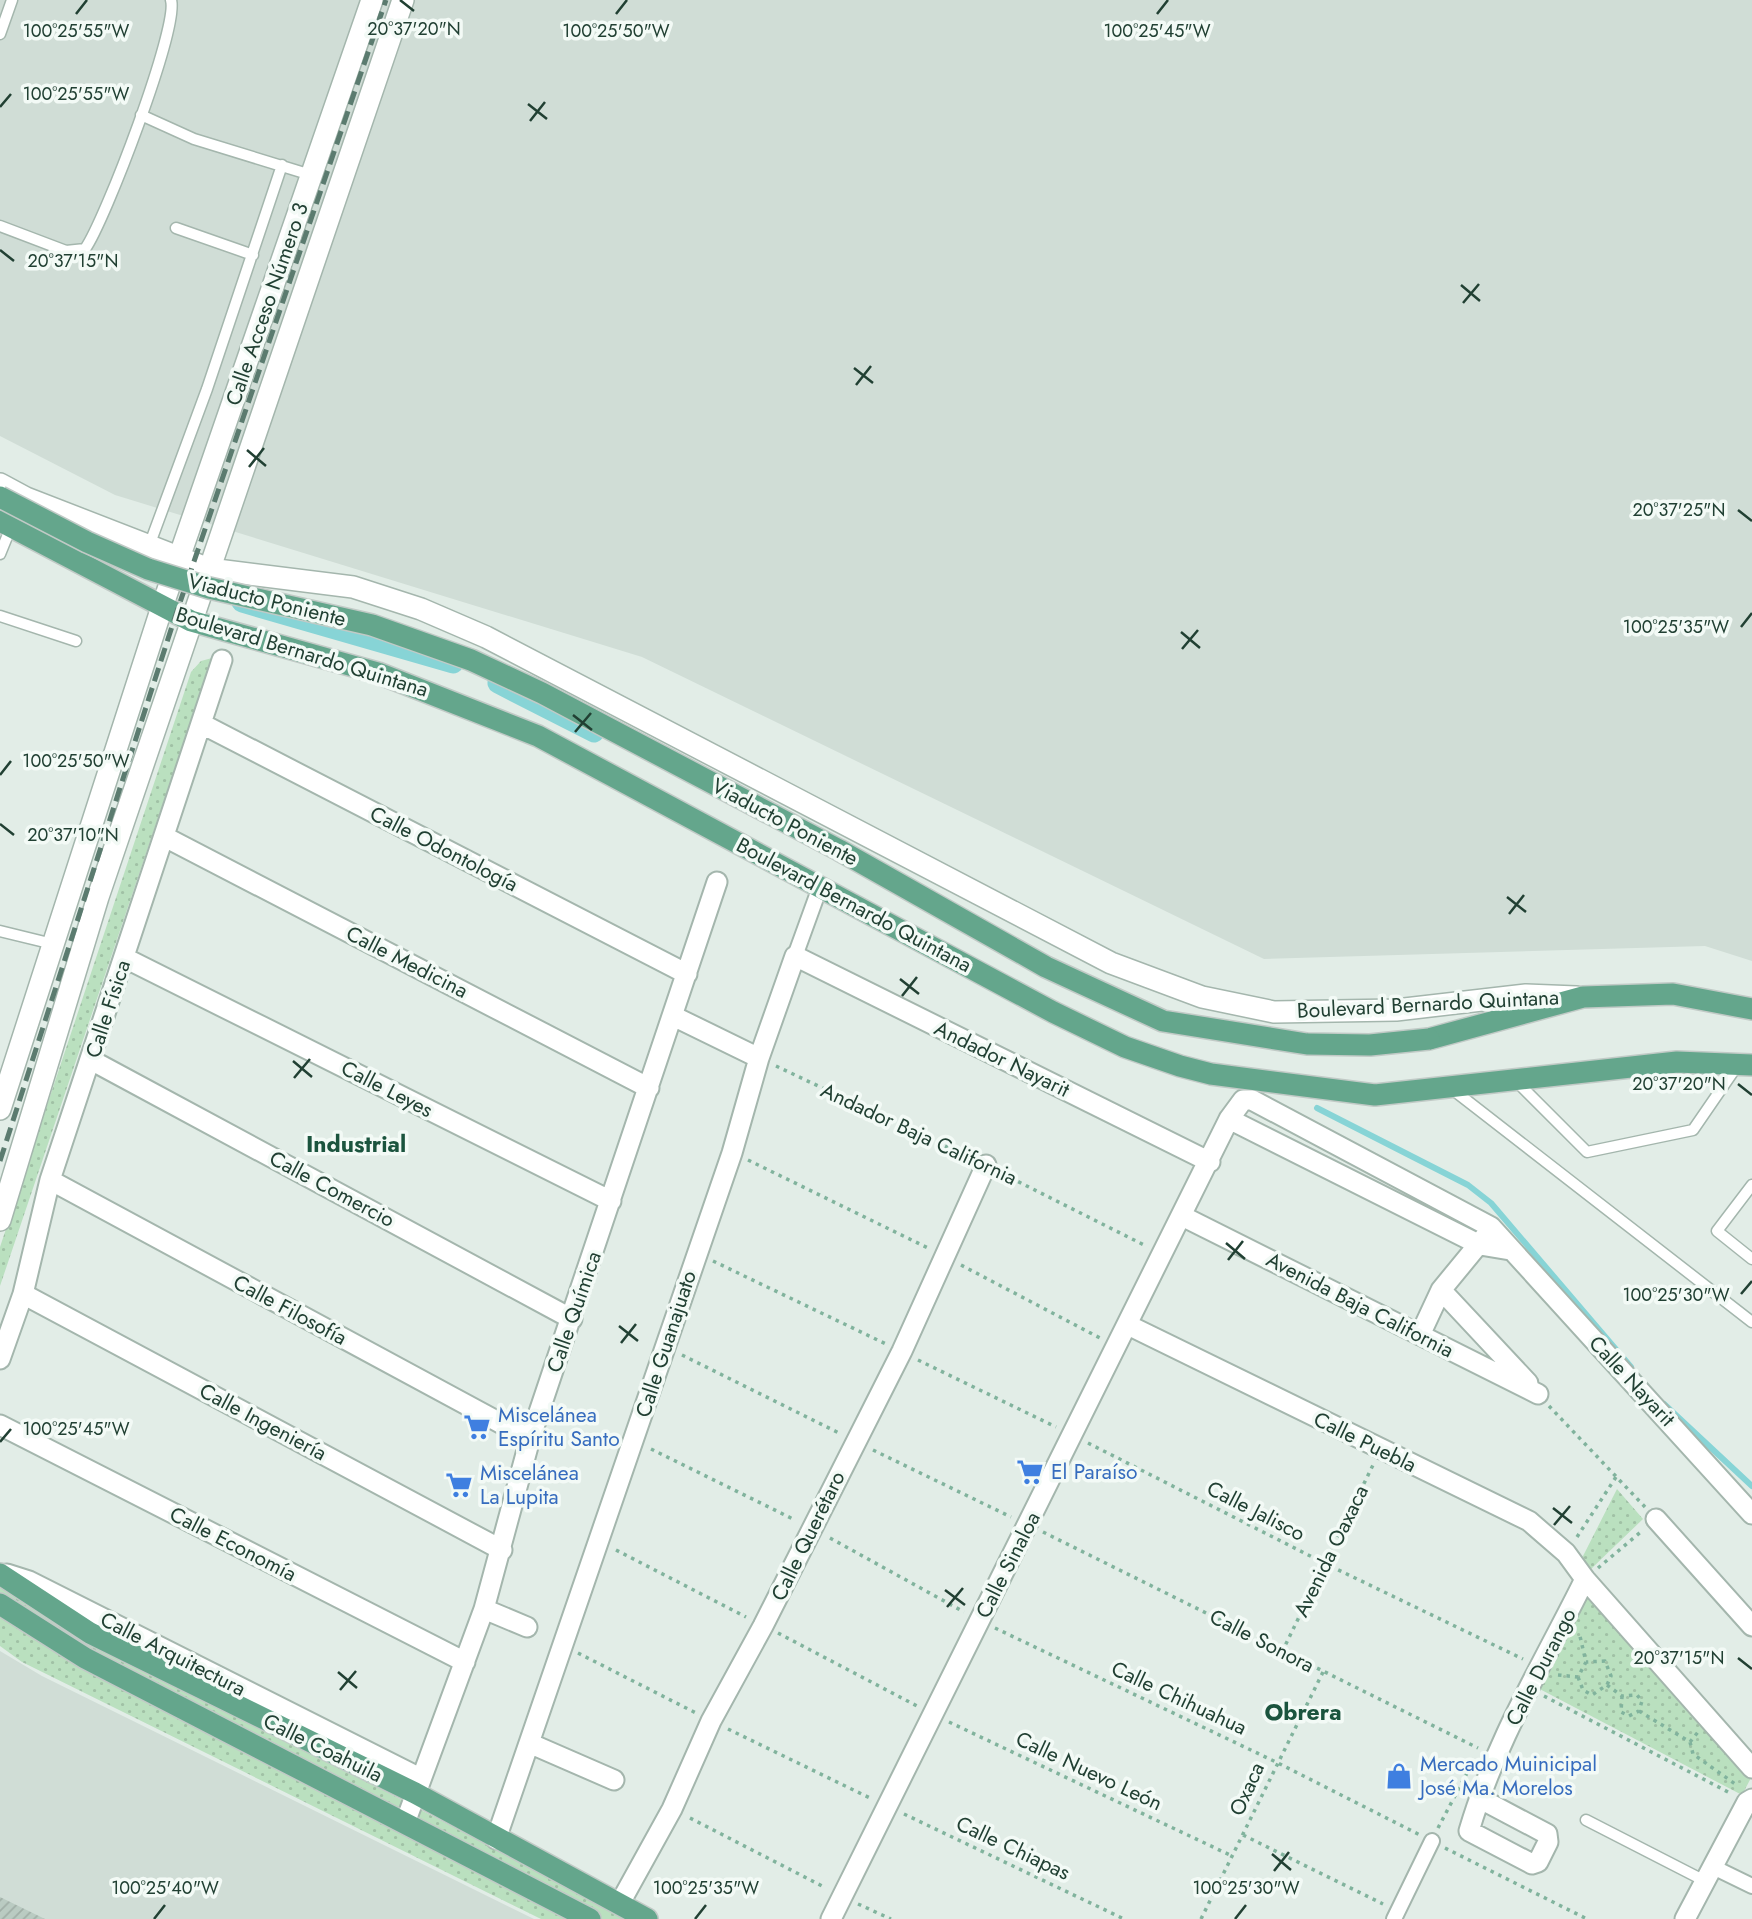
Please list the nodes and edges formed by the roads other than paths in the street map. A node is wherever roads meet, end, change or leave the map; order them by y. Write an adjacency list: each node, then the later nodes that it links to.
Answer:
1 (12, 0): 5 (lane)
2 (171, 0): 6 (lane)
3 (372, 0): 8 (street, Calle Acceso Número 3)
4 (402, 0): 18 (street, Calle Acceso Número 3)
5 (0, 34)
6 (141, 114): 7 (lane); 9 (lane)
7 (282, 165): 8 (lane); 11 (lane)
8 (311, 175): 17 (street, Calle Acceso Número 3)
9 (0, 226)
10 (176, 228): 11 (lane)
11 (253, 255): 15 (lane)
12 (0, 484): 15 (street, Boulevard Bernardo Quintana)
13 (0, 497): 33 (main road, Viaducto Poniente, bridge)
14 (6, 524): 16 (lane); 19 (main road, Boulevard Bernardo Quintana)
15 (149, 546): 17 (street, Boulevard Bernardo Quintana)
16 (0, 554)
17 (180, 558): 18 (street, Boulevard Bernardo Quintana); 19 (street, Calle Acceso Número 3)
18 (209, 569): 21 (street, Calle Física); 33 (street, Boulevard Bernardo Quintana)
19 (162, 607): 21 (main road, Boulevard Bernardo Quintana); 29 (street, Calle Acceso Número 3)
20 (0, 616): 22 (lane)
21 (191, 621): 27 (main road, Boulevard Bernardo Quintana); 51 (street, Calle Física)
22 (76, 641)
23 (222, 660): 24 (street, Calle Física)
24 (202, 724): 25 (street, Calle Física); 32 (street, Calle Odontología)
25 (165, 836): 31 (street, Calle Física); 40 (street, Calle Medicina)
26 (717, 882): 32 (street, Calle Química)
27 (820, 887): 30 (street, Calle Guanajuato); 41 (main road, Boulevard Bernardo Quintana)
28 (0, 930): 29 (lane)
29 (54, 944): 43 (street, Calle Acceso Número 3)
30 (794, 956): 36 (street, Calle Guanajuato); 45 (street, Andador Nayarit)
31 (125, 958): 37 (street, Calle Física); 49 (street, Calle Leyes)
32 (687, 974): 35 (street, Calle Química)
33 (1583, 998): 34 (main road, Boulevard Bernardo Quintana)
34 (1752, 1009)
35 (673, 1016): 36 (street); 40 (street, Calle Química)
36 (759, 1058): 75 (street, Calle Guanajuato)
37 (91, 1060): 47 (street, Calle Física); 58 (street, Calle Comercio)
38 (1745, 1064): 39 (main road, Boulevard Bernardo Quintana); 39 (lane)
39 (1516, 1081): 41 (main road, Boulevard Bernardo Quintana)
40 (649, 1088): 49 (street, Calle Química)
41 (1451, 1089): 59 (lane)
42 (1243, 1100): 44 (street, Calle Sinaloa); 52 (street, Calle Nayarit)
43 (0, 1110)
44 (1229, 1119): 45 (street, Calle Sinaloa); 53 (street)
45 (1210, 1162): 50 (street, Calle Sinaloa)
46 (986, 1165): 87 (street, Calle Querétaro)
47 (50, 1180): 57 (street, Calle Física); 64 (street, Calle Filosofía)
48 (1752, 1185): 55 (lane)
49 (611, 1201): 58 (street, Calle Química)
50 (1182, 1216): 60 (street, Calle Sinaloa); 61 (street, Avenida Baja California)
51 (0, 1220)
52 (1491, 1227): 53 (street); 54 (street, Calle Nayarit)
53 (1480, 1245): 54 (street); 56 (street)
54 (1510, 1250): 65 (street, Calle Nayarit)
55 (1752, 1259)
56 (1441, 1290): 61 (street); 61 (street, Avenida Baja California)
57 (23, 1294): 62 (street, Calle Física); 67 (street, Calle Ingeniería)
58 (572, 1319): 64 (street, Calle Química)
59 (1752, 1322)
60 (1128, 1325): 69 (street, Calle Puebla); 91 (street, Calle Sinaloa)
61 (1420, 1335)
62 (0, 1359)
63 (0, 1425): 74 (street, Calle Economía)
64 (530, 1439): 67 (street, Calle Química)
65 (1752, 1514)
66 (1656, 1519): 72 (street)
67 (502, 1550): 71 (street, Calle Química)
68 (0, 1573): 78 (main road, Calle Coahuila)
69 (1586, 1579): 76 (street, Calle Puebla); 80 (street, Calle Durango)
70 (0, 1604): 82 (main road, Calle Coahuila)
71 (484, 1609): 73 (street); 74 (street, Calle Química)
72 (1752, 1626)
73 (527, 1627)
74 (465, 1662): 78 (street, Calle Química)
75 (529, 1742): 77 (street); 83 (street, Calle Guanajuato)
76 (1752, 1768)
77 (614, 1780)
78 (417, 1785): 82 (street, Calle Química); 83 (main road, Calle Coahuila)
79 (1747, 1797): 85 (street)
80 (1479, 1798): 80 (street, Calle Durango)
81 (1586, 1820): 85 (lane)
82 (405, 1823): 89 (main road, Calle Coahuila)
83 (496, 1839): 87 (main road, Calle Coahuila)
84 (1432, 1841): 88 (street)
85 (1708, 1873): 86 (street); 92 (street)
86 (1752, 1886)
87 (620, 1903): 90 (main road, Calle Coahuila)
88 (1396, 1915)
89 (590, 1919)
90 (647, 1919)
91 (831, 1919)
92 (1685, 1919)

